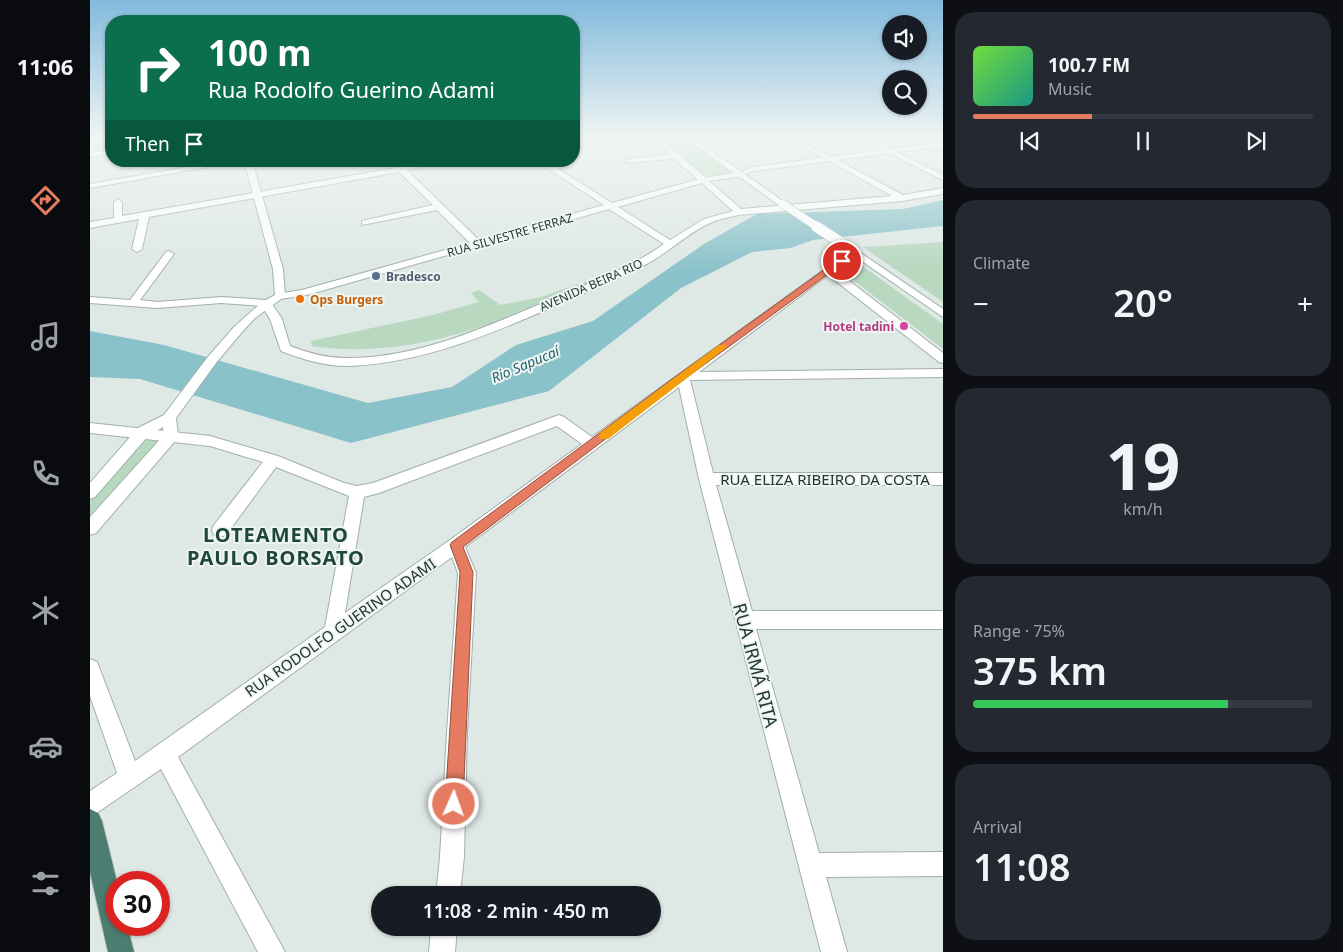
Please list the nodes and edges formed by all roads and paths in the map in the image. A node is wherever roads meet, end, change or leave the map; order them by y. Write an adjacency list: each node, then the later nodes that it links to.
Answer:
1 (117, 181): 10 (street)
2 (254, 181): 12 (street)
3 (333, 181): 12 (street)
4 (413, 181): 16 (street)
5 (572, 181): 15 (street)
6 (698, 181): 15 (street, RUA SILVESTRE FERRAZ)
7 (705, 181): 17 (street)
8 (750, 181): 24 (street, bridge)
9 (871, 181): 13 (street)
10 (90, 186)
11 (943, 192): 13 (street, AVENIDA BEIRA RIO)
12 (258, 195): 18 (street); 28 (street)
13 (902, 198): 17 (street, AVENIDA BEIRA RIO)
14 (118, 202): 19 (street)
15 (611, 206): 22 (street, RUA SILVESTRE FERRAZ); 23 (street)
16 (438, 207): 20 (street); 22 (street)
17 (740, 212): 23 (street, AVENIDA BEIRA RIO)
18 (145, 214): 19 (street); 25 (street)
19 (118, 219): 21 (street)
20 (365, 223)
21 (90, 224)
22 (477, 244): 28 (street, RUA SILVESTRE FERRAZ)
23 (670, 244): 31 (street, AVENIDA BEIRA RIO)
24 (847, 247): 27 (street, RUA RODOLFO GUERINO ADAMI); 32 (street)
25 (137, 249)
26 (169, 254): 30 (street)
27 (830, 271): 33 (street); 35 (street, RUA RODOLFO GUERINO ADAMI)
28 (280, 296): 31 (street, RUA SILVESTRE FERRAZ)
29 (90, 300): 30 (street)
30 (133, 303): 31 (street)
31 (266, 303): 36 (street, RUA SILVESTRE FERRAZ)
32 (943, 314)
33 (943, 359)
34 (943, 373): 35 (street)
35 (683, 376): 40 (street, RUA RODOLFO GUERINO ADAMI); 42 (street, RUA IRMÃ RITA)
36 (169, 418): 38 (street); 39 (street)
37 (90, 428): 38 (street)
38 (143, 432): 39 (street); 45 (street)
39 (171, 436): 41 (street); 46 (street)
40 (592, 445): 44 (street); 48 (street, RUA RODOLFO GUERINO ADAMI)
41 (273, 460): 44 (street); 47 (street)
42 (707, 479): 43 (street, RUA ELIZA RIBEIRO DA COSTA); 49 (street, RUA IRMÃ RITA)
43 (943, 479)
44 (357, 492): 51 (street)
45 (90, 494)
46 (90, 528)
47 (220, 530)
48 (456, 545): 51 (street, RUA RODOLFO GUERINO ADAMI); 59 (street)
49 (745, 620): 50 (street); 58 (street, RUA IRMÃ RITA)
50 (943, 620)
51 (333, 632): 53 (street, RUA RODOLFO GUERINO ADAMI)
52 (90, 668): 54 (street)
53 (164, 753): 54 (street, RUA RODOLFO GUERINO ADAMI); 62 (street)
54 (130, 778): 55 (street, RUA RODOLFO GUERINO ADAMI)
55 (90, 804)
56 (90, 821): 61 (highway)
57 (943, 864): 58 (street)
58 (810, 866): 64 (street, RUA IRMÃ RITA)
59 (449, 886)
60 (443, 936): 63 (street)
61 (121, 952)
62 (272, 952)
63 (442, 952)
64 (834, 952)

